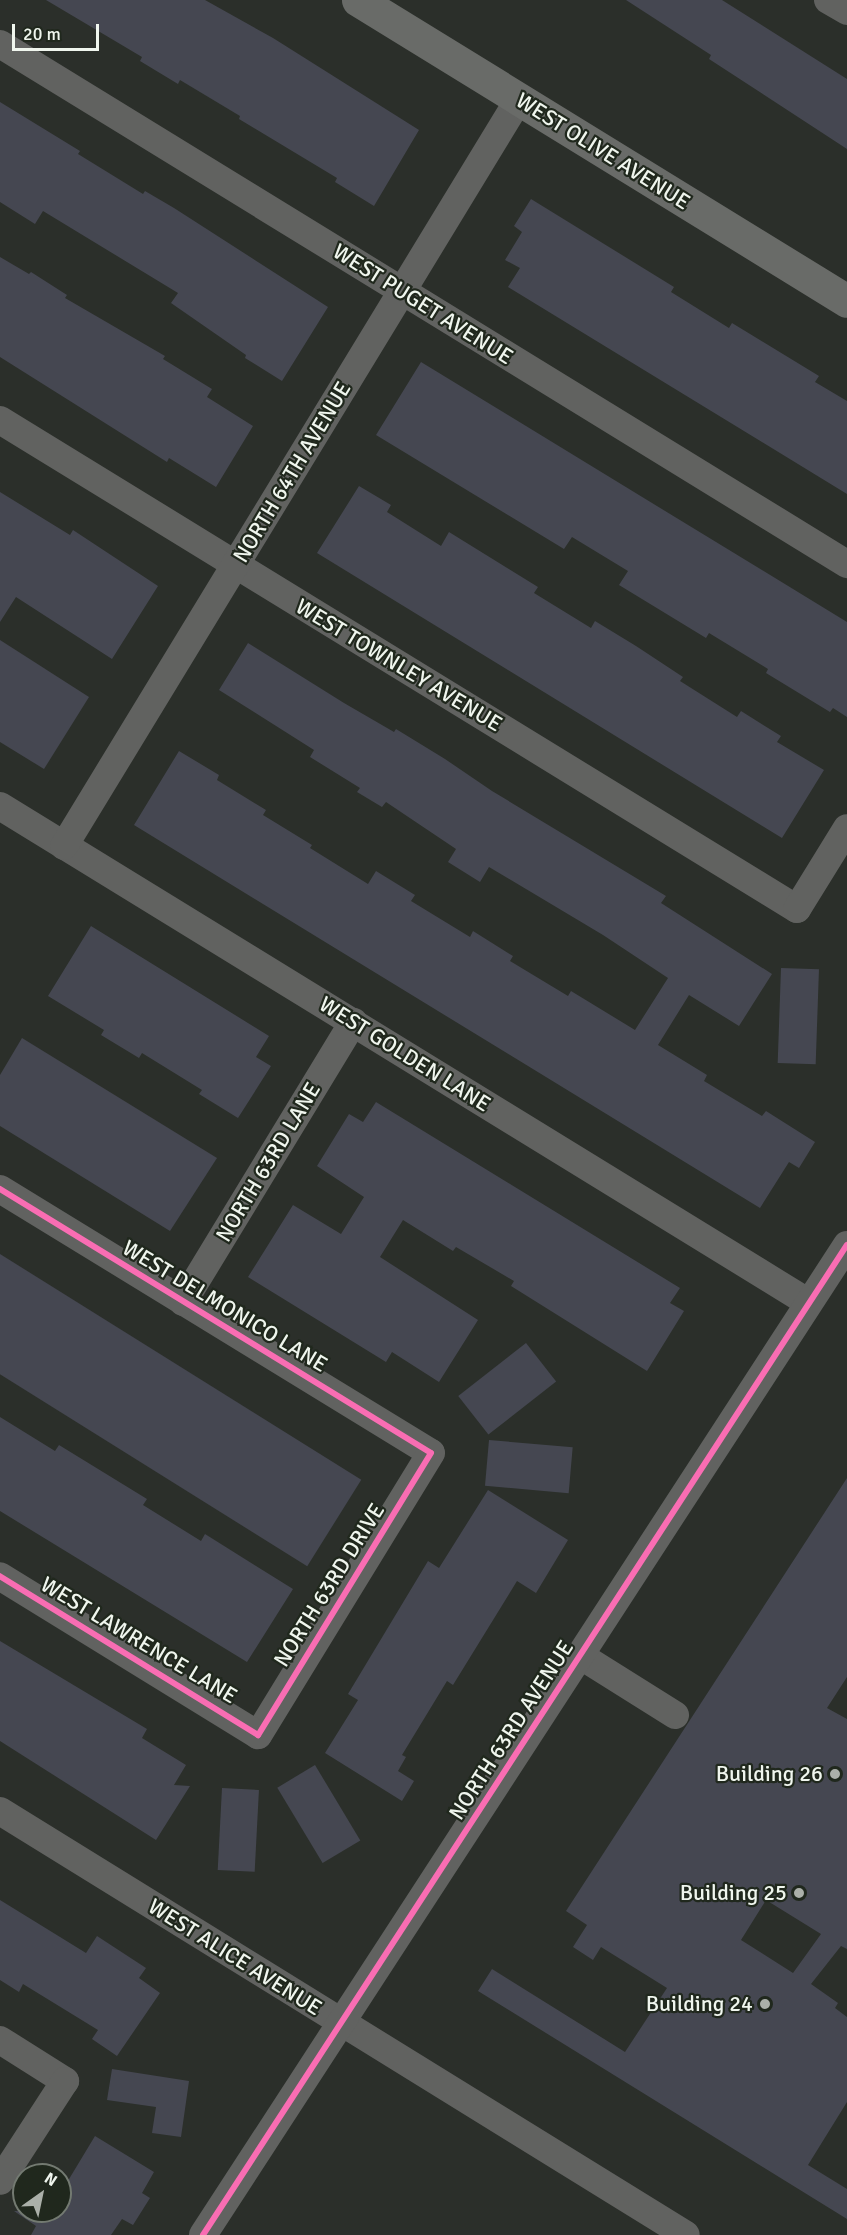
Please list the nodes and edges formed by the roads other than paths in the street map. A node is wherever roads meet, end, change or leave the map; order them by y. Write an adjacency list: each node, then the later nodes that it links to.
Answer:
1 (358, 0): 5 (main road, WEST OLIVE AVENUE)
2 (828, 0): 3 (street)
3 (847, 12)
4 (0, 44): 6 (street, WEST PUGET AVENUE)
5 (519, 99): 6 (street, NORTH 64TH AVENUE); 7 (main road, WEST OLIVE AVENUE)
6 (402, 291): 9 (street, WEST PUGET AVENUE); 10 (street, NORTH 64TH AVENUE)
7 (847, 301)
8 (0, 420): 10 (street, WEST TOWNLEY AVENUE)
9 (847, 564)
10 (236, 565): 12 (street, WEST TOWNLEY AVENUE); 13 (street, NORTH 64TH AVENUE)
11 (0, 806): 13 (street, WEST GOLDEN LANE)
12 (847, 828)
13 (64, 846): 14 (street, WEST GOLDEN LANE)
14 (353, 1022): 17 (street, NORTH 63RD LANE); 18 (street, WEST GOLDEN LANE)
15 (0, 1189): 17 (street, WEST DELMONICO LANE)
16 (847, 1245): 18 (street, NORTH 63RD AVENUE)
17 (183, 1302): 19 (street, WEST DELMONICO LANE)
18 (809, 1303): 21 (street, NORTH 63RD AVENUE)
19 (431, 1453): 23 (street, NORTH 63RD DRIVE)
20 (0, 1576): 23 (street, WEST LAWRENCE LANE)
21 (581, 1656): 22 (street); 25 (street, NORTH 63RD AVENUE)
22 (675, 1715)
23 (258, 1735)
24 (0, 1811): 25 (street, WEST ALICE AVENUE)
25 (340, 2022): 28 (street, NORTH 63RD AVENUE); 29 (street, WEST ALICE AVENUE)
26 (0, 2040): 27 (street)
27 (0, 2181)
28 (203, 2235)
29 (686, 2235)

